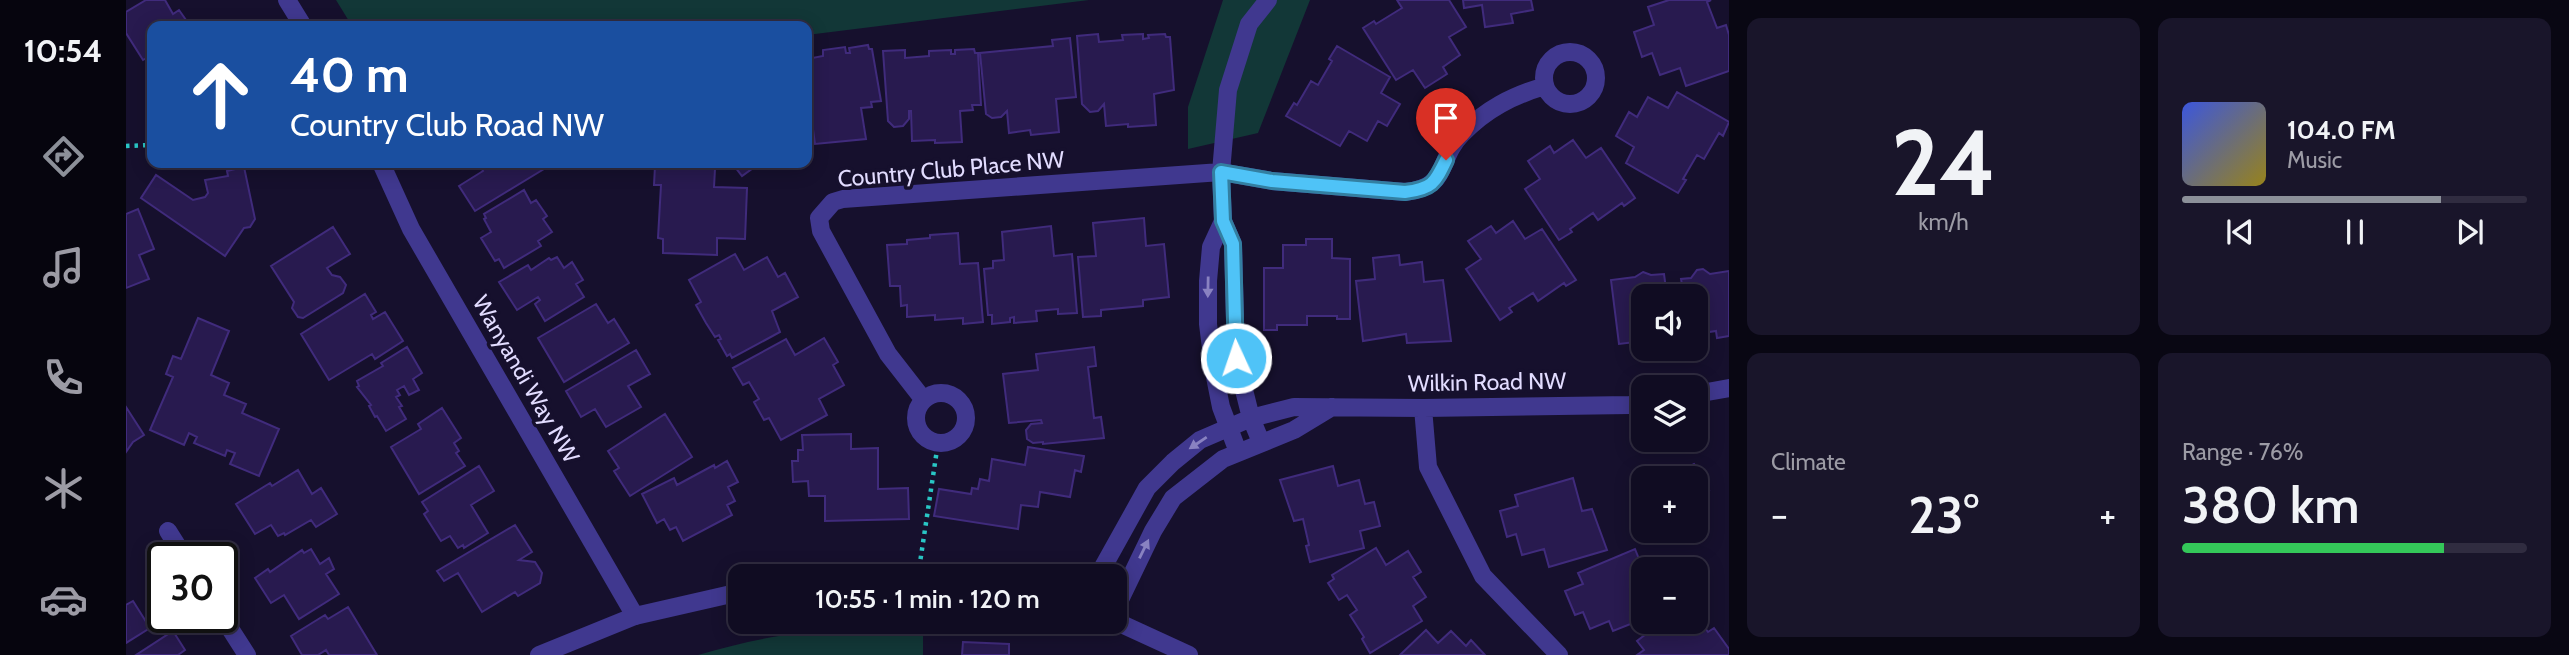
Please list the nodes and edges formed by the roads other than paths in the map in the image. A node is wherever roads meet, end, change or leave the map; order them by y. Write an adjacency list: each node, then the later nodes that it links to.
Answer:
1 (287, 0): 3 (street)
2 (1268, 0): 6 (street)
3 (300, 21)
4 (1545, 86): 6 (street, Country Club Place NW)
5 (383, 168): 23 (street, Wanyandi Way NW)
6 (1221, 172): 7 (street); 10 (street, Country Club Place NW)
7 (1223, 221): 14 (street); 15 (street, one-way to 15)
8 (1729, 388): 9 (street)
9 (1708, 392)
10 (923, 399): 10 (street)
11 (1631, 405): 13 (street, Wilkin Road NW)
12 (1332, 407): 13 (street, Wilkin Road NW); 14 (street, Wilkin Road NW); 16 (street)
13 (1423, 408): 29 (street)
14 (1251, 418): 15 (street, Wilkin Road NW); 16 (street)
15 (1228, 427): 17 (street); 20 (street, Wilkin Road NW, one-way to 20)
16 (1261, 442): 17 (street)
17 (1238, 452): 21 (street, one-way to 17)
18 (168, 531): 19 (street)
19 (175, 542)
20 (1105, 564)
21 (1127, 585)
22 (728, 595): 23 (street)
23 (635, 616): 27 (street)
24 (1127, 627): 28 (street)
25 (233, 633): 26 (street)
26 (247, 655)
27 (539, 655)
28 (1189, 655)
29 (1559, 655)

